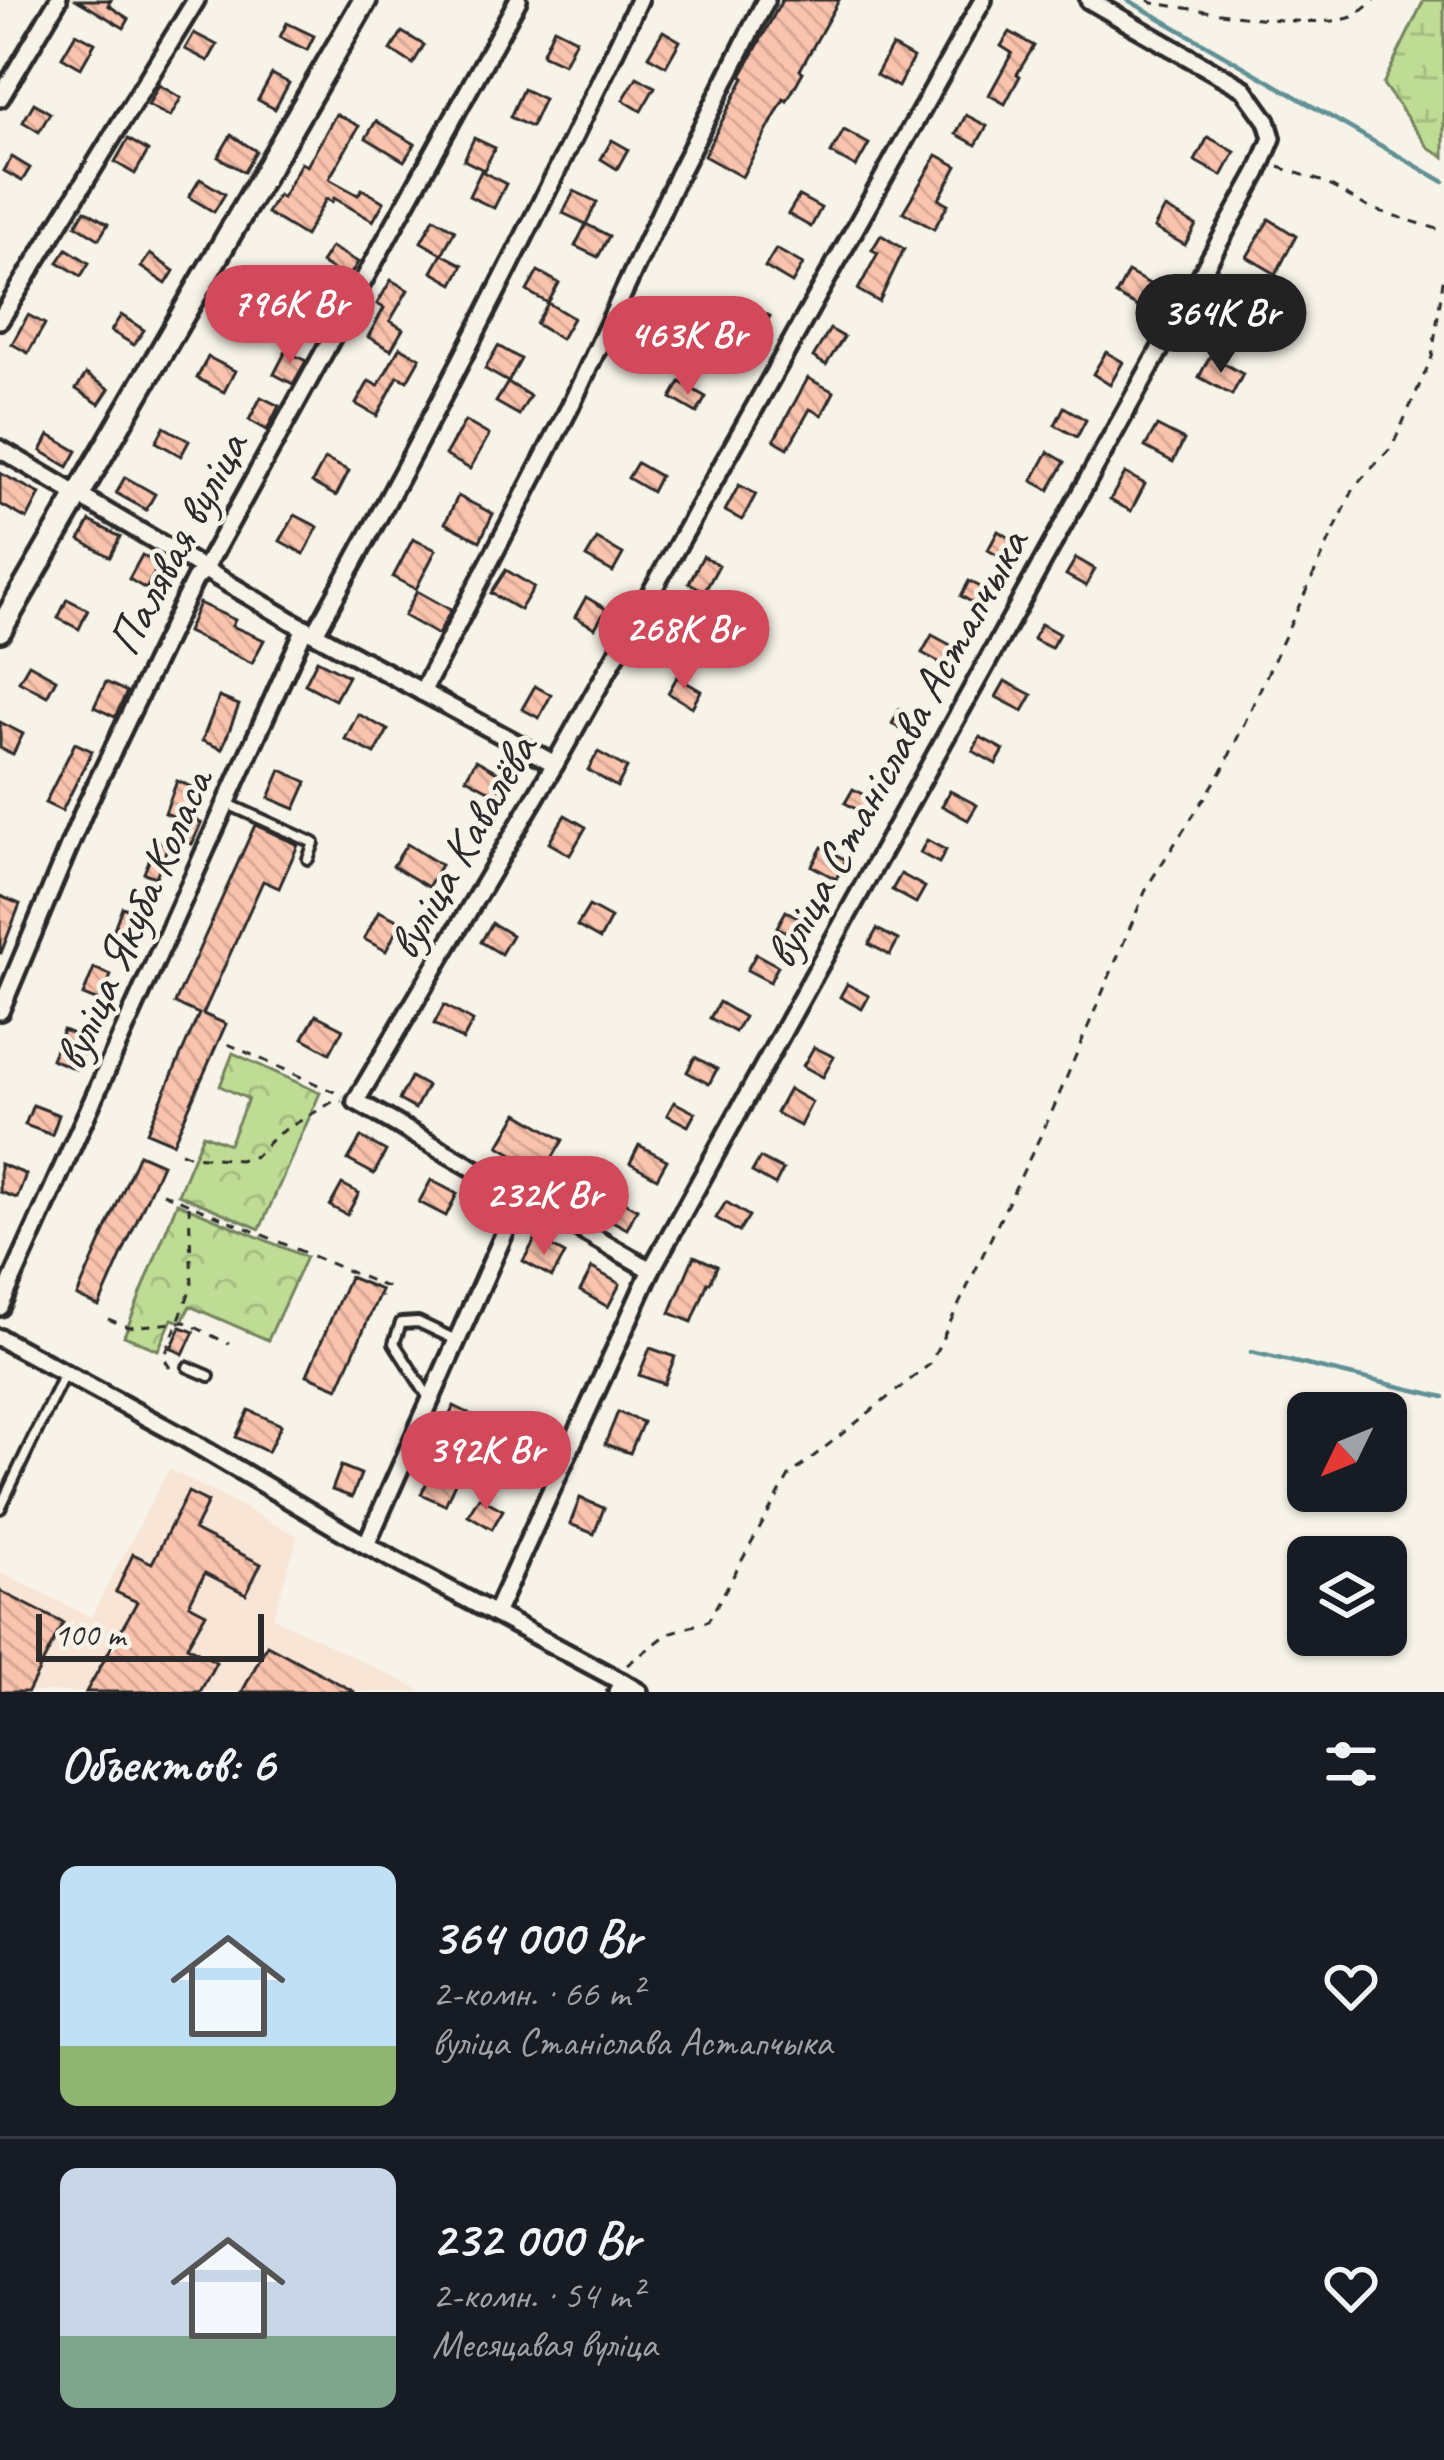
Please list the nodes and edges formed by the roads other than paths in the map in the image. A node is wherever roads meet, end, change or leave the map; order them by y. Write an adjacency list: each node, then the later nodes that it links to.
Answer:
1 (58, 0): 9 (street)
2 (196, 0): 10 (street)
3 (518, 0): 13 (street, Палявая вуліца)
4 (639, 0): 15 (street, вуліца Якуба Коласа)
5 (766, 0): 16 (street)
6 (983, 0): 17 (street, вуліца Кавалёва)
7 (1089, 0): 22 (street, вуліца Станіслава Астапчыка)
8 (358, 2): 12 (street)
9 (0, 98)
10 (0, 320)
11 (0, 449): 12 (street)
12 (80, 495): 13 (street); 14 (street)
13 (204, 570): 15 (street); 20 (street, Палявая вуліца)
14 (0, 630)
15 (310, 631): 16 (street); 18 (street, вуліца Якуба Коласа)
16 (422, 692): 17 (street)
17 (555, 764): 21 (street, вуліца Кавалёва)
18 (226, 804): 19 (lane); 23 (street, вуліца Якуба Коласа)
19 (308, 859)
20 (0, 1011)
21 (521, 1196): 22 (street); 25 (street)
22 (651, 1270): 32 (street, вуліца Станіслава Астапчыка)
23 (0, 1307)
24 (0, 1338): 27 (street)
25 (456, 1340): 29 (street); 29 (lane)
26 (188, 1367): 28 (lane)
27 (65, 1372): 30 (lane); 31 (street)
28 (209, 1376)
29 (429, 1400): 31 (street)
30 (0, 1508)
31 (366, 1545): 32 (street)
32 (495, 1614): 33 (street)
33 (617, 1684): 34 (street)
34 (639, 1692)

